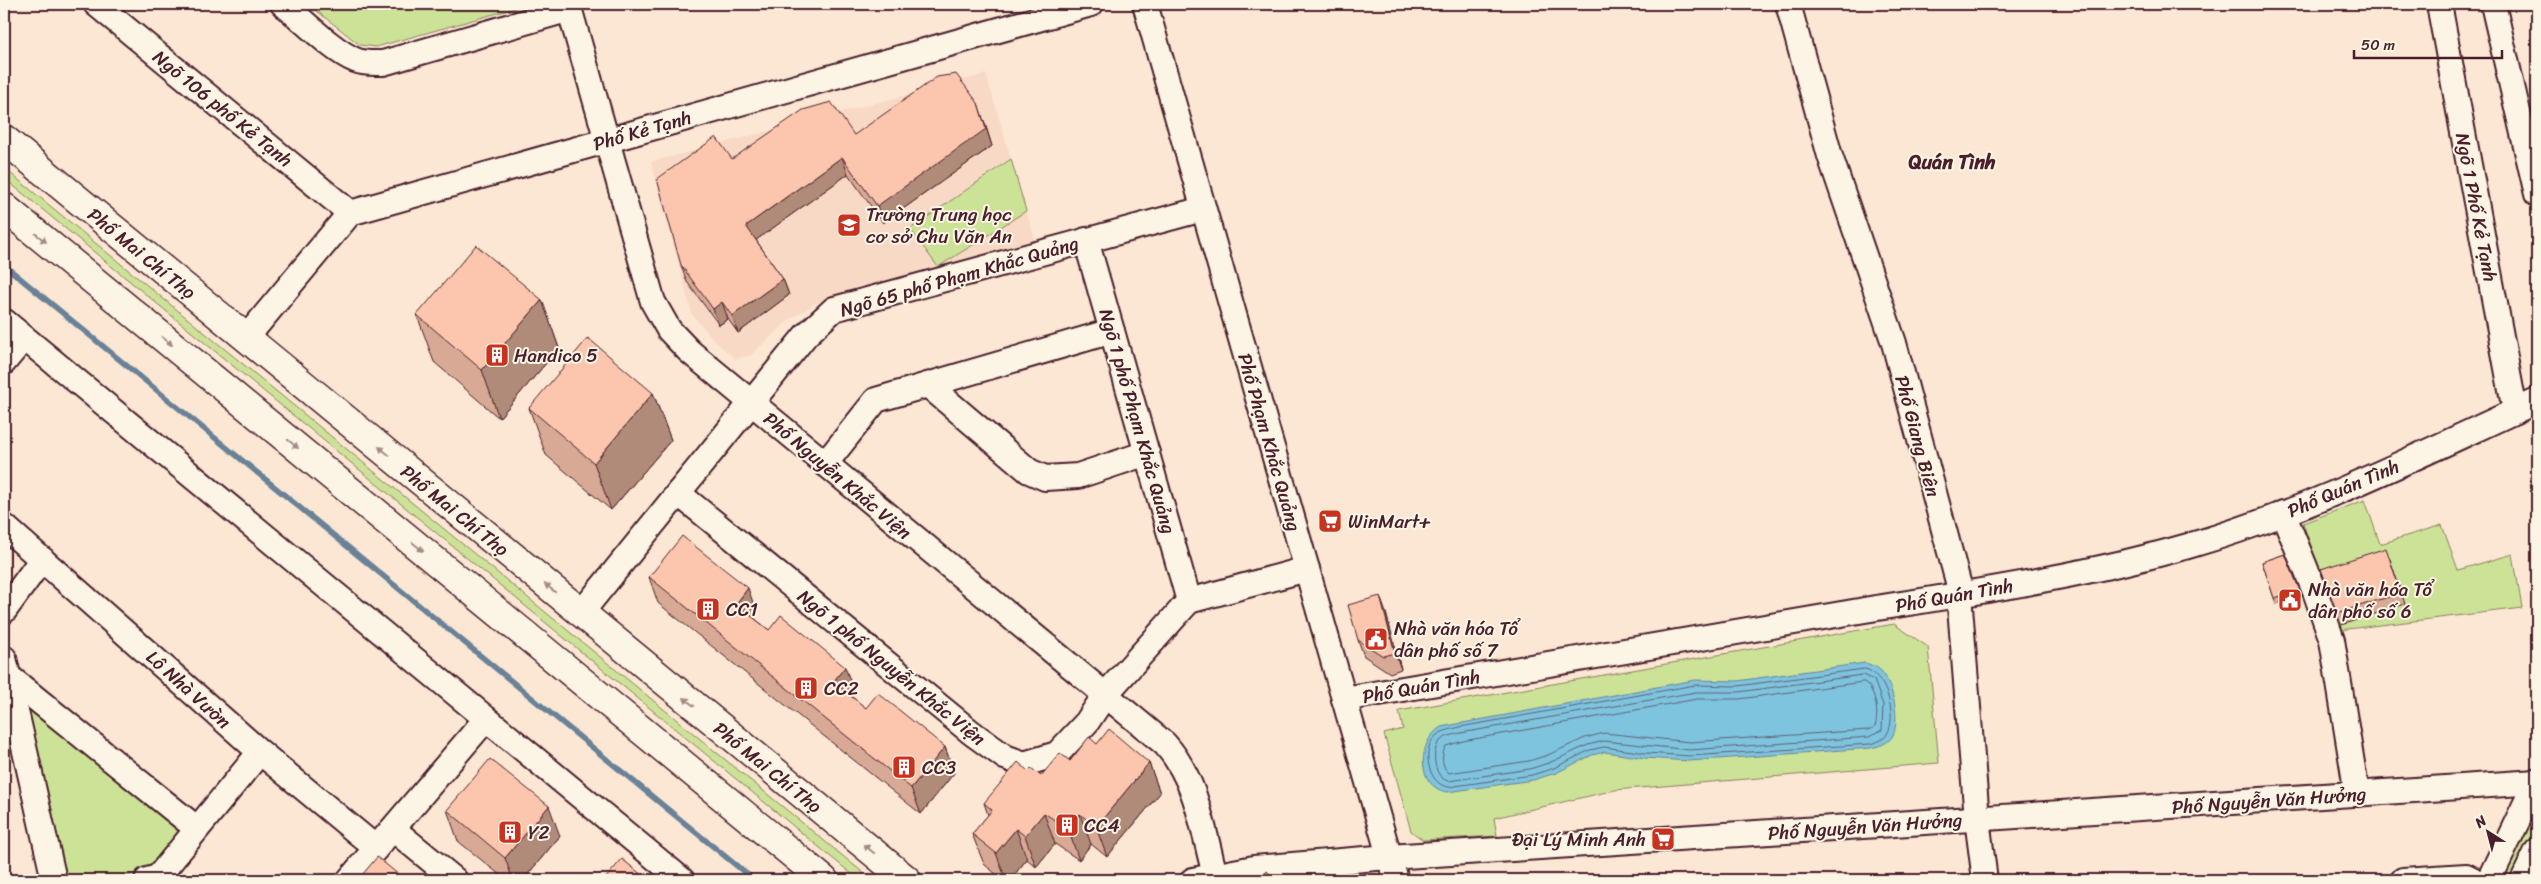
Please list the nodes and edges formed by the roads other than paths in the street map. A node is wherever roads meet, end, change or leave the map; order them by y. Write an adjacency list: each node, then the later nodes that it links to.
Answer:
1 (96, 4): 14 (street, Ngõ 106 phố Kẻ Tạnh)
2 (283, 4): 8 (street)
3 (1091, 4): 10 (street, Phố Kẻ Tạnh)
4 (1145, 4): 13 (street, Phố Phạm Khắc Quảng)
5 (1788, 4): 32 (street, Phố Giang Biên)
6 (2439, 4): 24 (street, Ngõ 1 Phố Kẻ Tạnh)
7 (2494, 4): 11 (street)
8 (569, 7): 10 (street, Phố Nguyễn Khắc Viện)
9 (4, 139): 19 (main road, Phố Mai Chí Thọ)
10 (608, 140): 14 (street, Phố Kẻ Tạnh); 23 (street, Phố Nguyễn Khắc Viện)
11 (2537, 194)
12 (4, 207): 55 (main road, one-way to 55)
13 (1204, 209): 15 (street, Ngõ 65 phố Phạm Khắc Quảng); 31 (street, Phố Phạm Khắc Quảng)
14 (350, 212): 19 (street)
15 (1086, 240): 17 (street, Ngõ 1 phố Phạm Khắc Quảng); 23 (street, Ngõ 65 phố Phạm Khắc Quảng)
16 (4, 321): 18 (street)
17 (1112, 331): 21 (street); 25 (street, Ngõ 1 phố Phạm Khắc Quảng)
18 (24, 338): 20 (street); 39 (street)
19 (246, 338): 35 (main road, Phố Mai Chí Thọ, one-way to 19)
20 (4, 362)
21 (928, 385): 25 (street); 26 (street)
22 (2537, 401): 24 (street, Phố Quán Tình)
23 (751, 403): 26 (street, Phố Nguyễn Khắc Viện); 27 (street, Ngõ 65 phố Phạm Khắc Quảng)
24 (2515, 411): 28 (street, Phố Quán Tình)
25 (1147, 453): 33 (street, Ngõ 1 phố Phạm Khắc Quảng)
26 (825, 464): 37 (street, Phố Nguyễn Khắc Viện)
27 (678, 493): 35 (street, Ngõ 65 phố Phạm Khắc Quảng); 37 (street, Ngõ 1 phố Nguyễn Khắc Viện)
28 (2283, 513): 32 (street, Phố Quán Tình); 42 (street)
29 (4, 526): 30 (street, Lô Nhà Vườn)
30 (42, 559): 34 (street); 40 (street, Lô Nhà Vườn)
31 (1307, 569): 33 (street); 38 (street, Phố Phạm Khắc Quảng)
32 (1960, 594): 38 (street, Phố Quán Tình); 43 (street, Phố Giang Biên)
33 (1189, 601): 37 (street)
34 (4, 611)
35 (581, 612): 56 (main road, Phố Mai Chí Thọ, one-way to 35)
36 (6, 667): 44 (street); 50 (street)
37 (1105, 695): 49 (street, Phố Nguyễn Khắc Viện)
38 (1344, 699): 48 (street, Phố Phạm Khắc Quảng)
39 (486, 719): 45 (street); 54 (street)
40 (260, 752): 44 (street); 46 (street, Lô Nhà Vườn)
41 (2537, 782): 42 (street, Phố Nguyễn Văn Hưởng); 61 (street)
42 (2357, 794): 43 (street, Phố Nguyễn Văn Hưởng)
43 (1977, 819): 48 (street, Phố Nguyễn Văn Hưởng); 58 (street, Phố Giang Biên)
44 (196, 828): 51 (street)
45 (393, 829): 46 (street); 53 (street)
46 (376, 848): 52 (street)
47 (2537, 851): 62 (street)
48 (1389, 857): 49 (street, Phố Nguyễn Văn Hưởng); 57 (street, Phố Phạm Khắc Quảng)
49 (1204, 878)
50 (54, 880)
51 (146, 880)
52 (349, 880)
53 (456, 880)
54 (682, 880)
55 (824, 880)
56 (907, 880)
57 (1396, 880)
58 (1985, 880)
59 (2403, 880): 60 (street)
60 (2474, 880)
61 (2489, 880)
62 (2523, 880)

